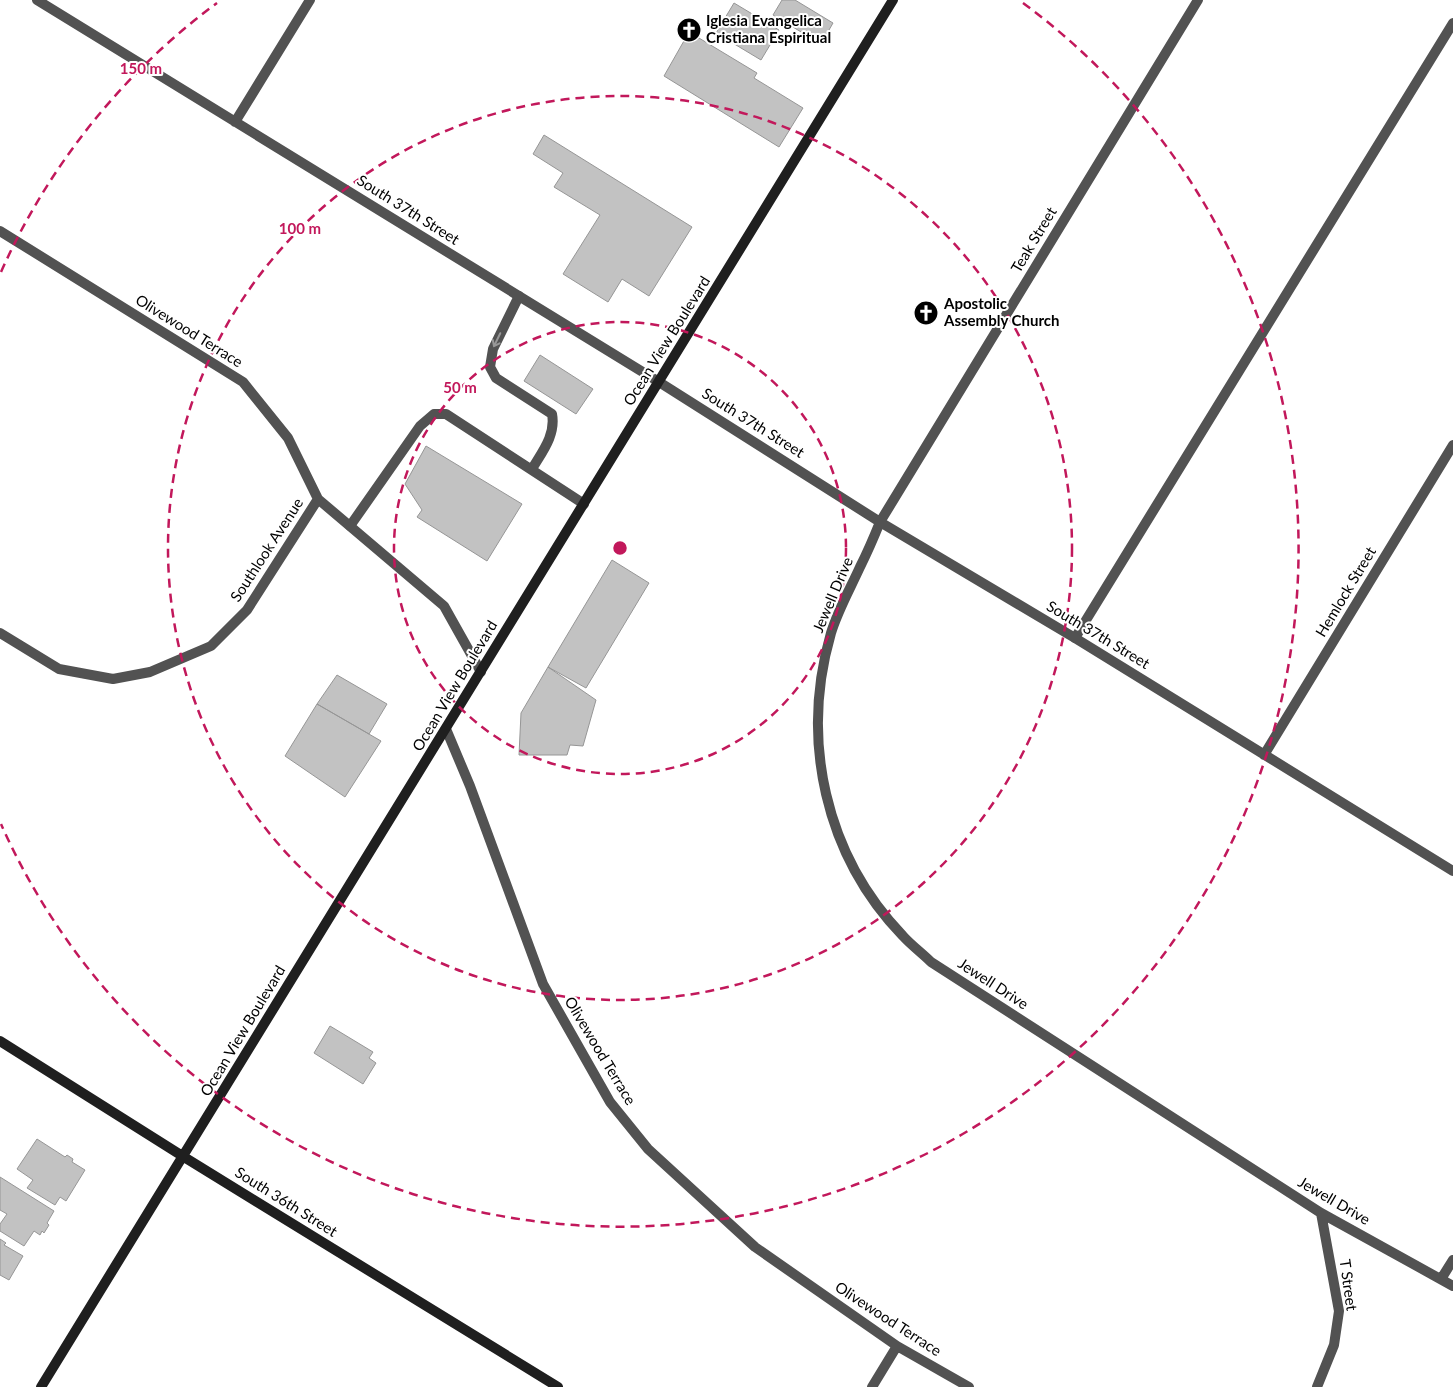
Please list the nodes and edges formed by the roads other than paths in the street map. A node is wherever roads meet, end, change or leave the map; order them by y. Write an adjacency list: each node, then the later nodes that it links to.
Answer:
1 (37, 0): 6 (street, South 37th Street)
2 (310, 0): 6 (street)
3 (894, 0): 9 (main road, Ocean View Boulevard)
4 (1198, 0): 14 (street, Teak Street)
5 (1453, 23): 17 (street)
6 (235, 122): 8 (street, South 37th Street)
7 (0, 231): 12 (street, Olivewood Terrace)
8 (519, 296): 9 (street, South 37th Street); 11 (street, one-way to 11)
9 (659, 382): 13 (main road, Ocean View Boulevard); 14 (street, South 37th Street)
10 (1453, 445): 20 (street, Hemlock Street)
11 (532, 469): 13 (street); 15 (street)
12 (318, 499): 15 (street, Olivewood Terrace); 16 (street, Southlook Avenue)
13 (584, 504): 18 (main road, Ocean View Boulevard)
14 (880, 522): 17 (street, South 37th Street); 24 (street, Jewell Drive)
15 (350, 526): 18 (street, Olivewood Terrace)
16 (0, 633)
17 (1075, 638): 20 (street, South 37th Street)
18 (481, 672): 19 (main road, Ocean View Boulevard)
19 (446, 729): 23 (main road, Ocean View Boulevard); 28 (street, Olivewood Terrace)
20 (1264, 755): 21 (street, South 37th Street)
21 (1453, 871)
22 (0, 1042): 23 (main road, South 36th Street)
23 (184, 1157): 29 (main road, Ocean View Boulevard); 30 (main road, South 36th Street)
24 (1321, 1213): 26 (street, Jewell Drive); 33 (street, T Street)
25 (1453, 1260): 26 (street)
26 (1441, 1279): 27 (street, Jewell Drive)
27 (1453, 1286)
28 (897, 1346): 31 (street); 32 (street, Olivewood Terrace)
29 (41, 1387)
30 (558, 1387)
31 (872, 1387)
32 (969, 1387)
33 (1317, 1387)

